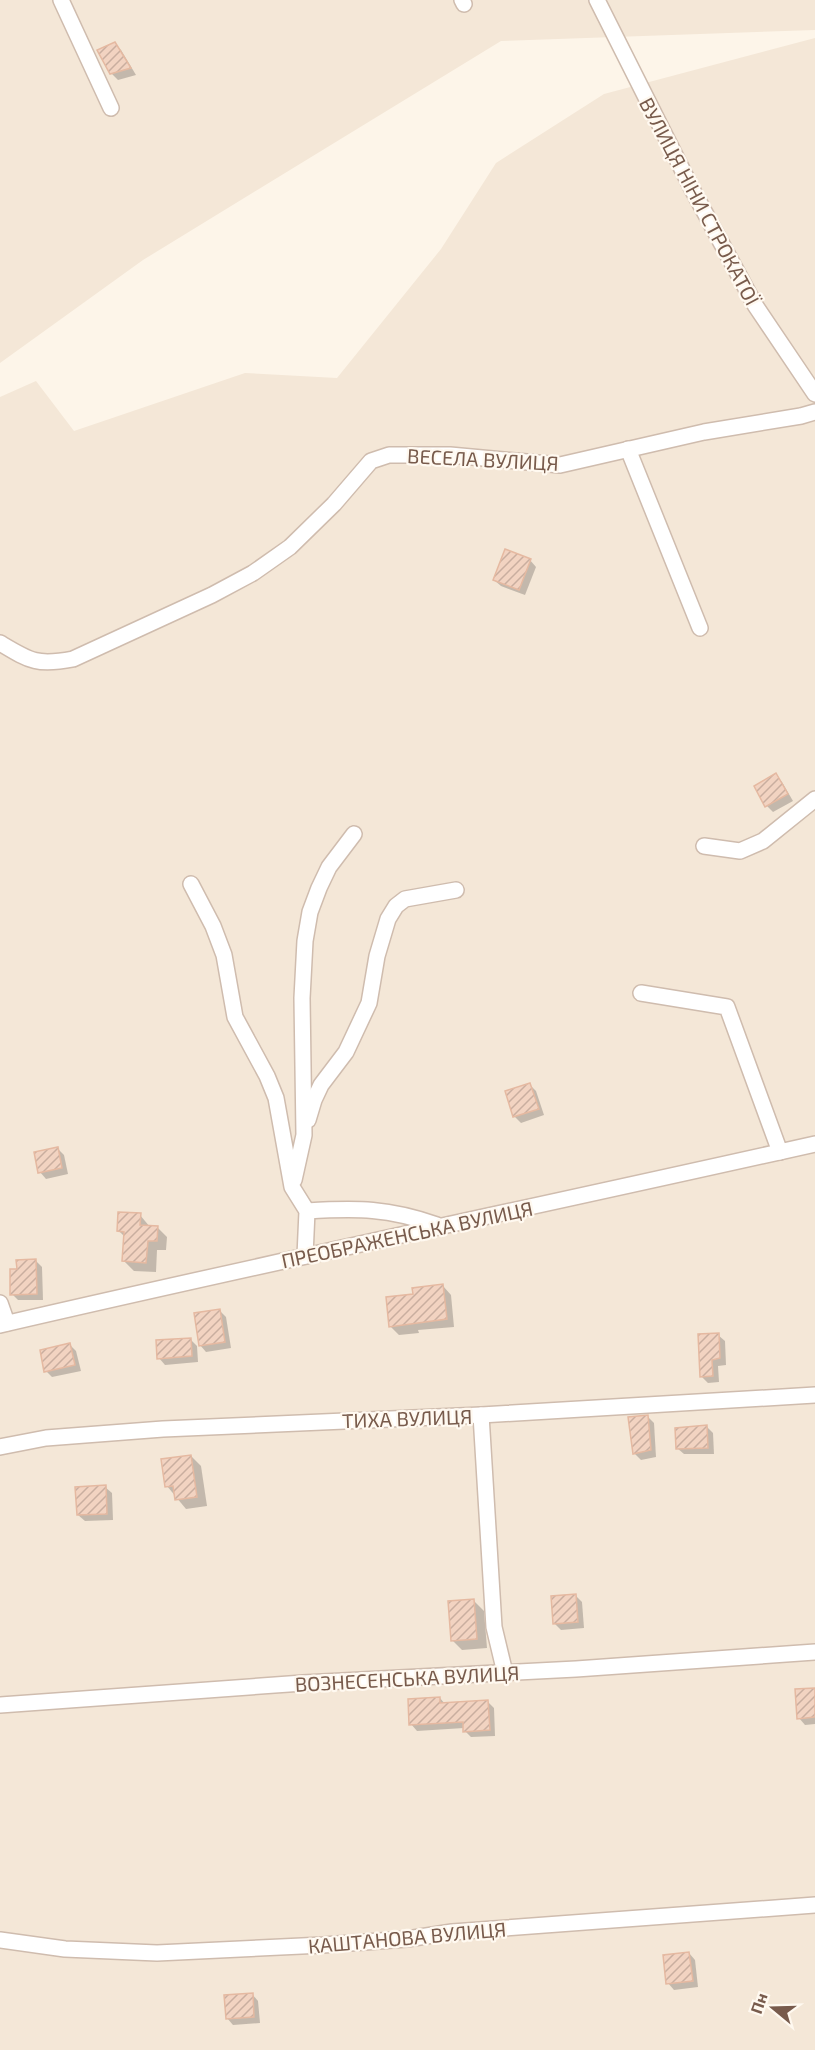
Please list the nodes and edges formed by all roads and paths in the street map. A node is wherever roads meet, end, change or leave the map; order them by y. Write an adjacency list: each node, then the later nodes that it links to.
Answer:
1 (61, 0): 3 (street)
2 (597, 0): 4 (street, ВУЛИЦЯ НІНИ СТРОКАТОЇ)
3 (111, 108)
4 (815, 394)
5 (815, 412): 6 (street, ВЕСЕЛА ВУЛИЦЯ)
6 (628, 449): 7 (street); 8 (street, ВЕСЕЛА ВУЛИЦЯ)
7 (700, 628)
8 (0, 643)
9 (815, 799): 11 (street)
10 (354, 834): 15 (street)
11 (704, 846)
12 (191, 884): 18 (street)
13 (456, 890): 15 (street)
14 (640, 993): 17 (street)
15 (304, 1135): 18 (street)
16 (815, 1144): 17 (street, ПРЕОБРАЖЕНСЬКА ВУЛИЦЯ)
17 (780, 1152): 20 (street, ПРЕОБРАЖЕНСЬКА ВУЛИЦЯ)
18 (292, 1187): 19 (street)
19 (307, 1211): 20 (street); 21 (street)
20 (439, 1225): 21 (street, ПРЕОБРАЖЕНСЬКА ВУЛИЦЯ)
21 (304, 1256): 23 (street, ПРЕОБРАЖЕНСЬКА ВУЛИЦЯ)
22 (0, 1303): 23 (street)
23 (4, 1324)
24 (815, 1395): 25 (street, ТИХА ВУЛИЦЯ)
25 (481, 1416): 26 (street, ТИХА ВУЛИЦЯ); 28 (street)
26 (0, 1447)
27 (815, 1652): 28 (street, ВОЗНЕСЕНСЬКА ВУЛИЦЯ)
28 (505, 1673): 29 (street, ВОЗНЕСЕНСЬКА ВУЛИЦЯ)
29 (0, 1705)
30 (815, 1905): 31 (street, КАШТАНОВА ВУЛИЦЯ)
31 (0, 1940)

